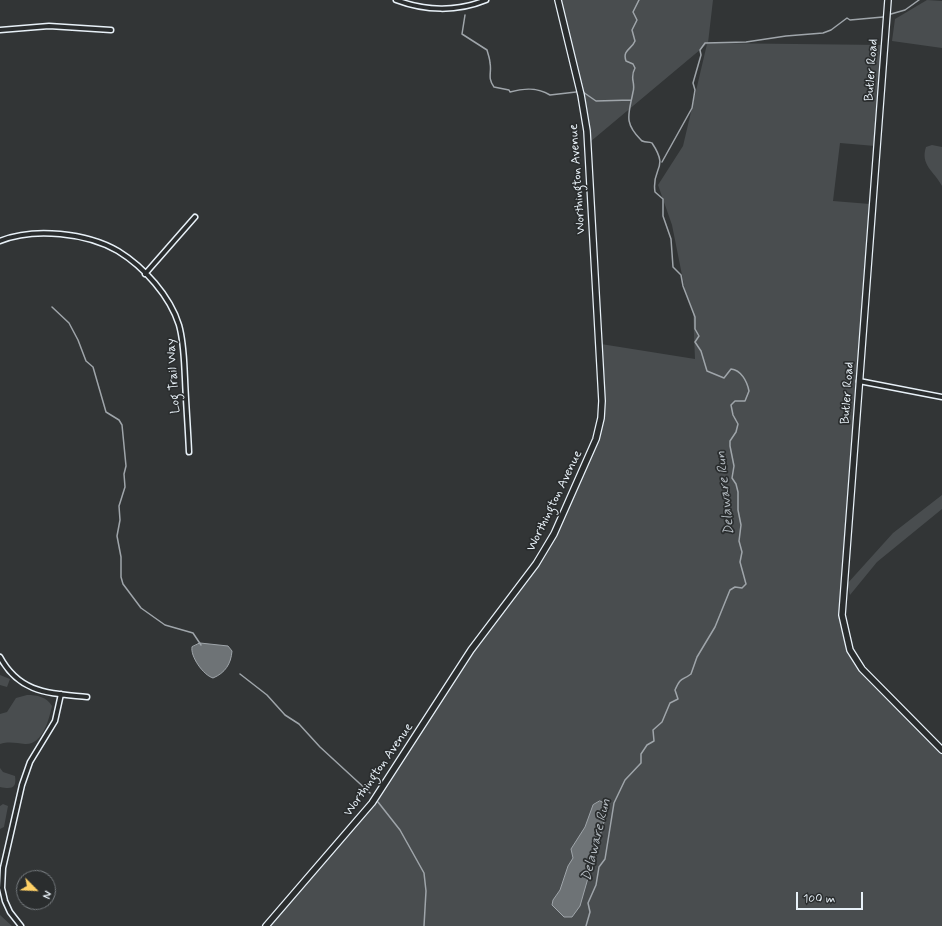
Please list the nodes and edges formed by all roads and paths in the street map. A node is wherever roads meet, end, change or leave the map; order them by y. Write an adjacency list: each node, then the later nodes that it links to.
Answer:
1 (396, 0): 2 (street)
2 (486, 0)
3 (558, 0): 18 (main road, Worthington Avenue)
4 (888, 0): 10 (main road, Butler Road)
5 (0, 30): 6 (street)
6 (112, 30)
7 (195, 218): 9 (street)
8 (0, 241): 9 (street, Log Trail Way)
9 (145, 274): 12 (street, Log Trail Way)
10 (859, 381): 11 (street); 16 (main road, Butler Road)
11 (942, 397)
12 (189, 452)
13 (0, 657): 14 (street)
14 (61, 694): 15 (street); 17 (street)
15 (88, 698)
16 (942, 750)
17 (21, 926)
18 (266, 926)

